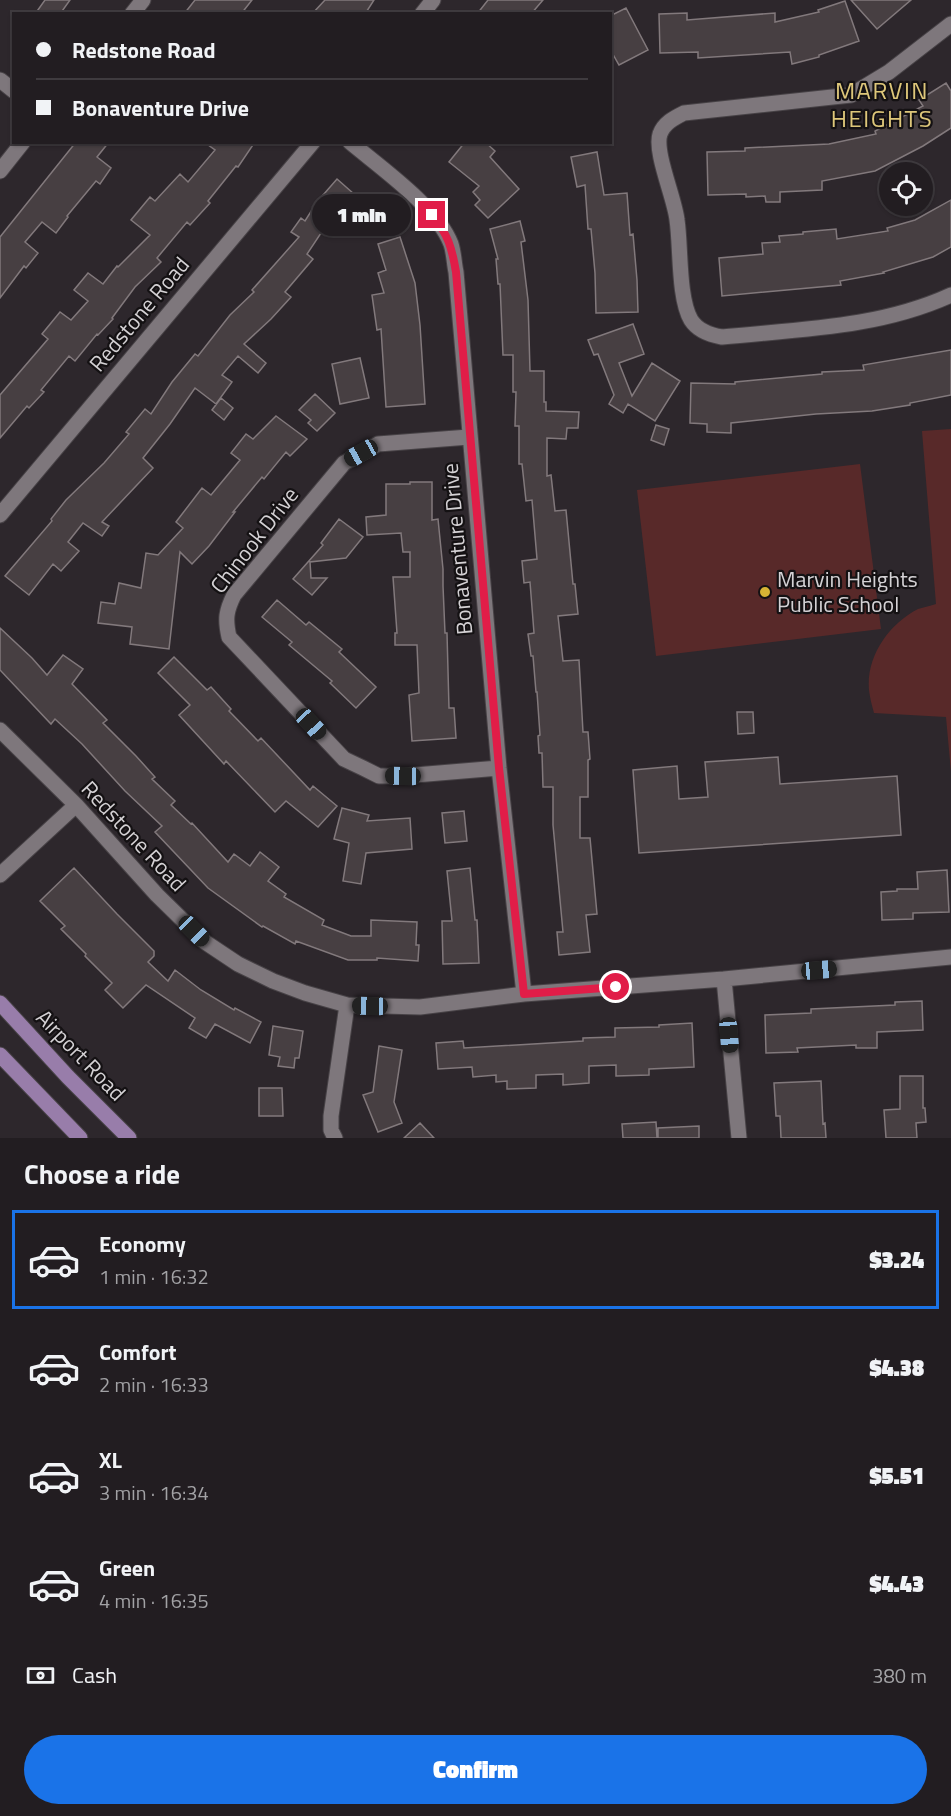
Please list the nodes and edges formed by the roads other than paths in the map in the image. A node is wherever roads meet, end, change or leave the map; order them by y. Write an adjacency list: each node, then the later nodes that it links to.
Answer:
1 (143, 0): 3 (street)
2 (433, 0): 4 (street)
3 (134, 12)
4 (424, 12)
5 (949, 29): 12 (street)
6 (0, 80): 7 (street)
7 (12, 89)
8 (21, 144): 11 (street)
9 (311, 144): 14 (street, Redstone Road)
10 (352, 144): 13 (street, Bonaventure Drive)
11 (0, 171)
12 (951, 295)
13 (469, 436): 16 (street, Bonaventure Drive); 16 (street, Chinook Drive)
14 (0, 515)
15 (0, 730): 17 (street, Redstone Road)
16 (499, 768): 21 (street, Bonaventure Drive)
17 (76, 805): 18 (street); 23 (street, Redstone Road)
18 (0, 875)
19 (951, 957): 20 (street, Redstone Road)
20 (724, 979): 21 (street, Redstone Road); 28 (street)
21 (524, 994): 23 (street, Redstone Road)
22 (0, 1004): 26 (main road, Airport Road)
23 (347, 1005): 27 (street)
24 (0, 1055): 25 (main road)
25 (80, 1138)
26 (129, 1138)
27 (335, 1138)
28 (739, 1138)

